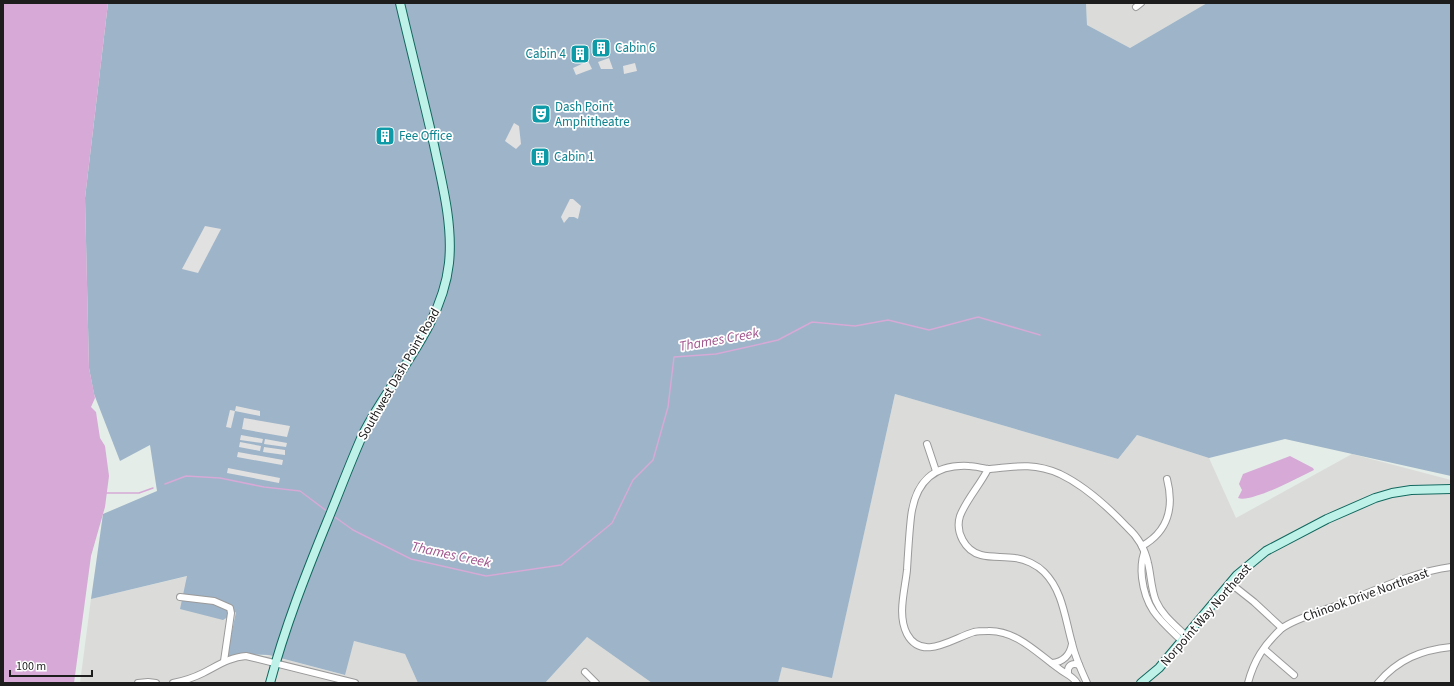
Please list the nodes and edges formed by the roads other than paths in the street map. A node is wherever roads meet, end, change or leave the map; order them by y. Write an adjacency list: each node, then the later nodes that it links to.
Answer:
1 (400, 3): 17 (main road, Southwest Dash Point Road)
2 (927, 444): 4 (street)
3 (988, 469): 4 (street); 7 (street); 13 (street)
4 (936, 471): 18 (street)
5 (1167, 478): 7 (street)
6 (1451, 489): 9 (main road, Norpoint Way Northeast)
7 (1142, 546): 12 (street)
8 (1451, 567): 11 (street, Chinook Drive Northeast)
9 (1230, 583): 11 (street); 12 (main road, Norpoint Way Northeast)
10 (180, 597): 16 (street)
11 (1282, 628): 15 (street)
12 (1184, 638): 31 (main road, Norpoint Way Northeast)
13 (1072, 644): 18 (street); 19 (street)
14 (1451, 647): 33 (street)
15 (1264, 649): 22 (street); 32 (street)
16 (224, 661): 17 (street); 25 (street)
17 (276, 663): 26 (main road, Southwest Dash Point Road); 27 (street)
18 (1052, 663): 21 (street)
19 (1079, 665): 21 (street); 30 (street)
20 (584, 672): 28 (street)
21 (1068, 673): 29 (street)
22 (1294, 675)
23 (138, 683): 24 (street)
24 (156, 683)
25 (173, 683)
26 (270, 683)
27 (356, 683)
28 (596, 683)
29 (1077, 683)
30 (1087, 683)
31 (1142, 683)
32 (1248, 683)
33 (1378, 683)

